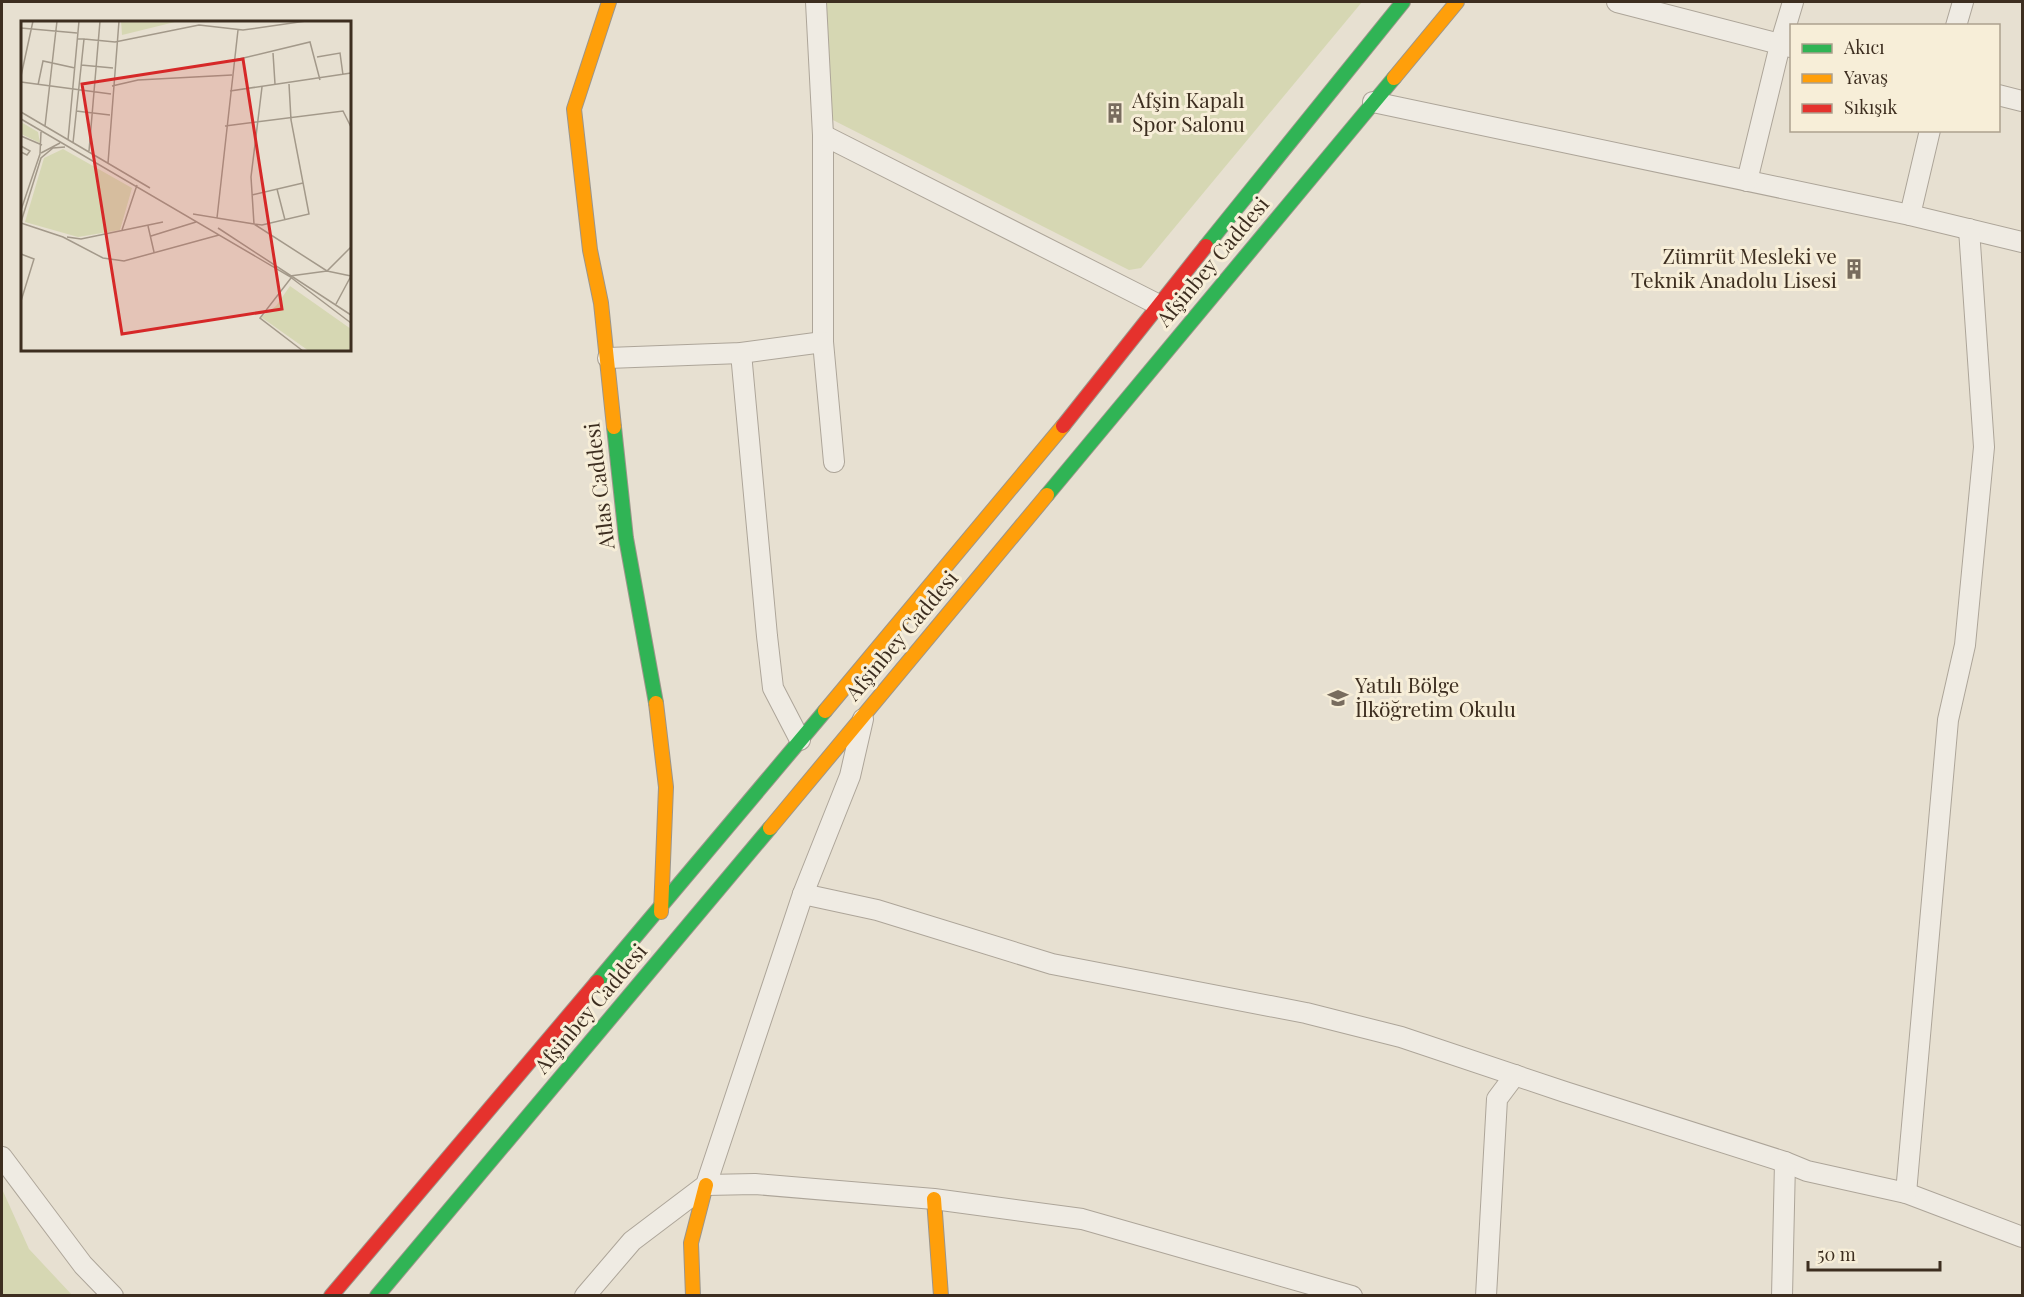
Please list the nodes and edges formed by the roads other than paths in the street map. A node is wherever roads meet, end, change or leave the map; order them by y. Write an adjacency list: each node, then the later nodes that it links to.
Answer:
1 (609, 2): 22 (main road, Atlas Caddesi)
2 (816, 2): 14 (street)
3 (1403, 2): 19 (main road, Afşinbey Caddesi)
4 (1457, 2): 12 (main road, Afşinbey Caddesi)
5 (1617, 2): 9 (street)
6 (1793, 2): 9 (street)
7 (1962, 2): 8 (street)
8 (1956, 24)
9 (1786, 46): 15 (street)
10 (2000, 96): 11 (street)
11 (2022, 101)
12 (1373, 102): 15 (street); 24 (main road, Afşinbey Caddesi)
13 (1930, 132): 16 (street)
14 (823, 135): 19 (street); 20 (street)
15 (1747, 181): 16 (street)
16 (1910, 215): 17 (street)
17 (1969, 229): 18 (street); 33 (street)
18 (2022, 242)
19 (1159, 304): 25 (main road, Afşinbey Caddesi)
20 (823, 342): 21 (street); 23 (street)
21 (741, 353): 22 (street); 25 (street)
22 (608, 358): 27 (main road, Atlas Caddesi)
23 (834, 462)
24 (863, 716): 26 (street); 28 (main road, Afşinbey Caddesi)
25 (800, 740): 27 (main road, Afşinbey Caddesi)
26 (803, 894): 29 (street); 32 (street)
27 (662, 906): 28 (main road, Atlas Caddesi); 37 (main road, Afşinbey Caddesi)
28 (653, 969): 38 (main road, Afşinbey Caddesi)
29 (1515, 1075): 31 (street); 43 (street)
30 (2, 1156): 36 (street)
31 (1785, 1162): 33 (street); 44 (street)
32 (706, 1185): 34 (street); 39 (street); 40 (main road)
33 (1906, 1193): 35 (street)
34 (934, 1199): 41 (main road); 42 (street)
35 (2022, 1237)
36 (113, 1296)
37 (331, 1296)
38 (377, 1296)
39 (585, 1296)
40 (693, 1296)
41 (941, 1296)
42 (1352, 1296)
43 (1486, 1296)
44 (1782, 1296)

